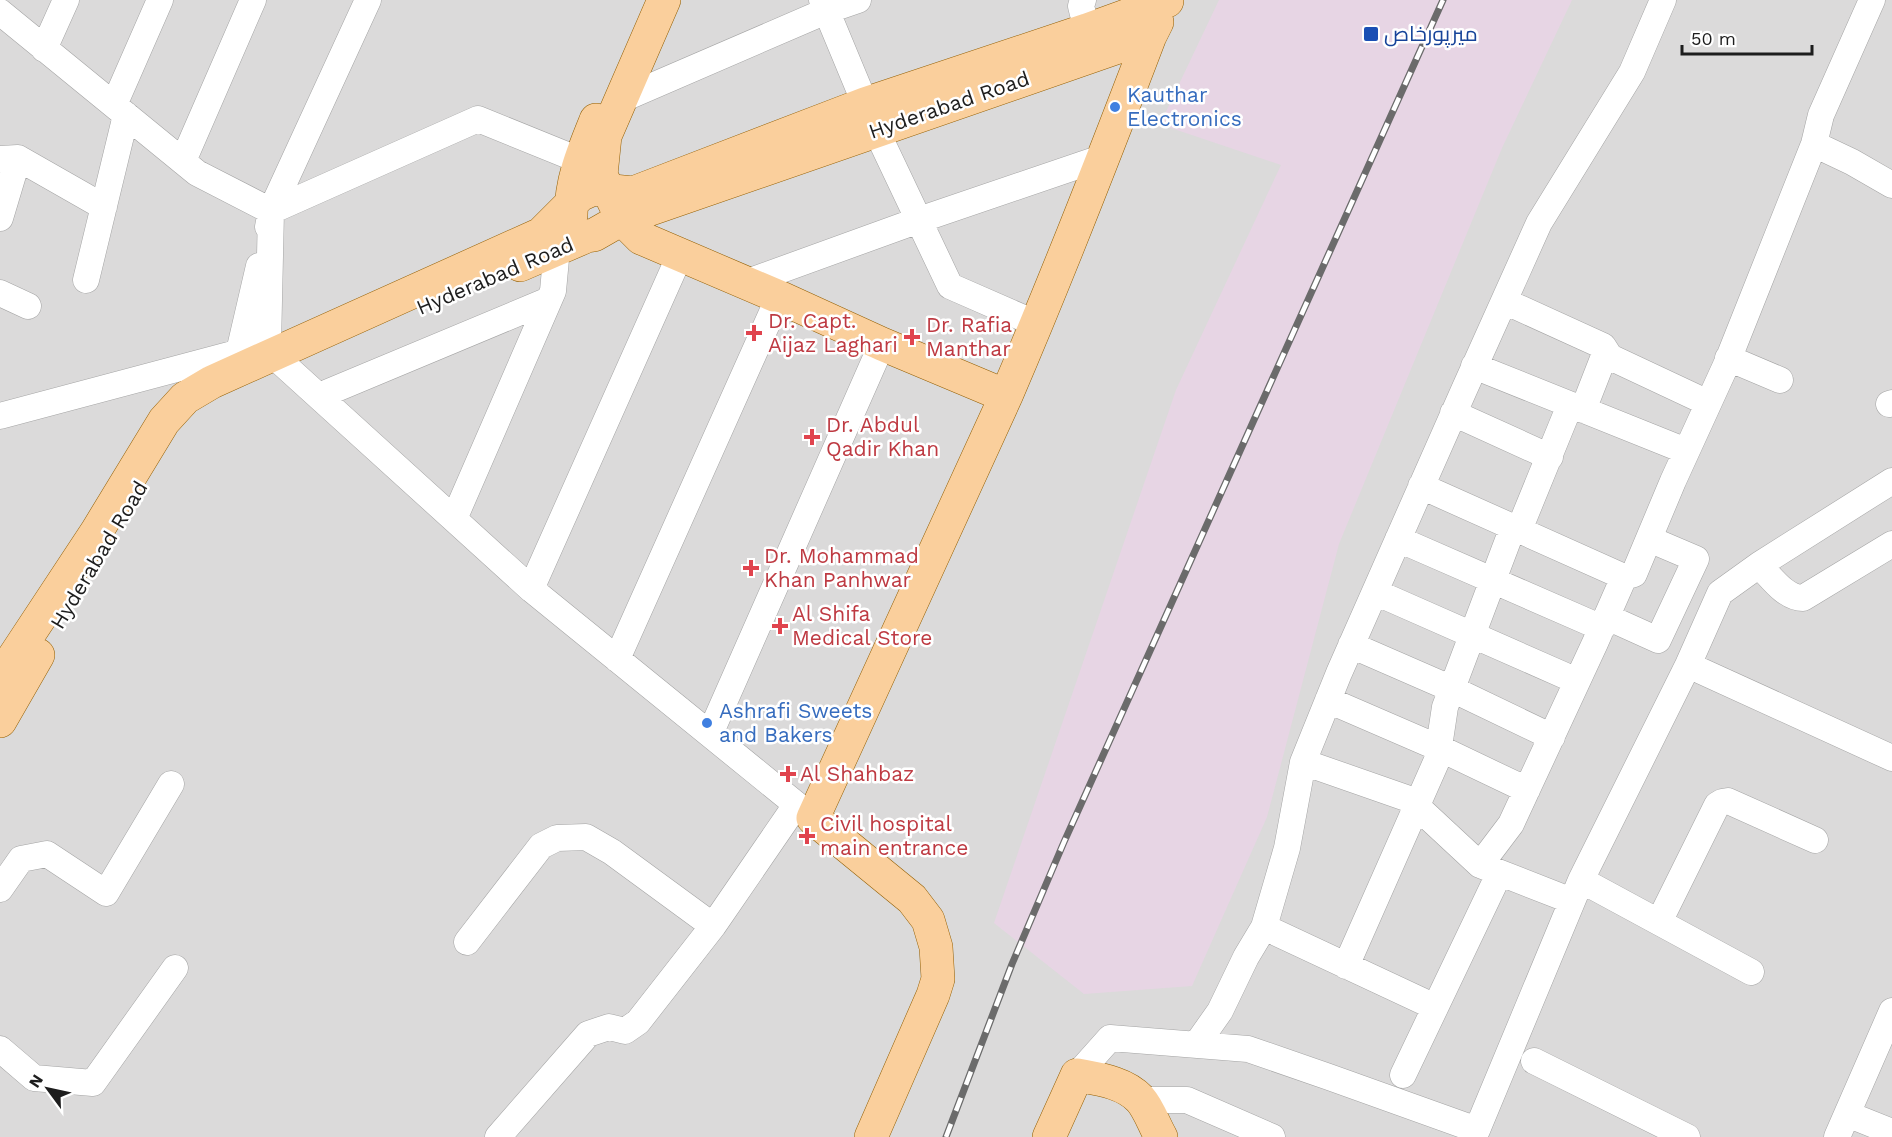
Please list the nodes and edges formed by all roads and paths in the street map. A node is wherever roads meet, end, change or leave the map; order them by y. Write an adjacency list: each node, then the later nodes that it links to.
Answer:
1 (66, 0): 15 (street)
2 (160, 0): 17 (street)
3 (253, 0): 23 (street)
4 (368, 0): 28 (street)
5 (647, 0): 22 (main road)
6 (664, 0): 16 (main road)
7 (858, 0): 11 (street)
8 (1168, 0): 12 (main road, Hyderabad Road); 14 (main road)
9 (1663, 0): 39 (street)
10 (1872, 0): 19 (street)
11 (824, 6): 16 (street); 18 (street)
12 (1079, 9): 18 (main road, Hyderabad Road)
13 (0, 12): 15 (street)
14 (1150, 36): 18 (main road, Hyderabad Road); 20 (main road)
15 (44, 49): 17 (street)
16 (620, 100): 26 (main road)
17 (120, 110): 23 (street); 27 (street)
18 (871, 117): 26 (main road, Hyderabad Road); 30 (street)
19 (1814, 144): 24 (street); 46 (street)
20 (1104, 157): 30 (street); 41 (main road)
21 (9, 158): 27 (street); 29 (street)
22 (579, 160): 25 (main road); 28 (street)
23 (183, 161): 28 (street)
24 (1892, 184)
25 (571, 205): 26 (main road, Hyderabad Road); 31 (main road); 45 (main road, Hyderabad Road)
26 (615, 205): 31 (main road, Hyderabad Road); 33 (main road)
27 (104, 207): 34 (street)
28 (271, 211): 44 (street); 45 (street)
29 (0, 218)
30 (919, 220): 35 (street); 41 (street)
31 (587, 236): 32 (main road, Hyderabad Road)
32 (556, 248): 38 (street); 45 (main road, Hyderabad Road)
33 (680, 255): 35 (main road); 67 (street)
34 (86, 280)
35 (745, 283): 37 (main road)
36 (0, 293): 40 (street)
37 (779, 297): 42 (main road); 74 (street)
38 (549, 300): 49 (street); 59 (street)
39 (1504, 301): 43 (street); 47 (street)
40 (28, 306)
41 (1037, 324): 50 (main road)
42 (882, 344): 50 (main road); 81 (street)
43 (1606, 351): 51 (street); 52 (street)
44 (239, 352): 45 (street); 54 (street)
45 (275, 355): 49 (street); 76 (main road, Hyderabad Road); 80 (main road, Hyderabad Road)
46 (1728, 358): 48 (street); 51 (street)
47 (1474, 366): 52 (street); 53 (street)
48 (1780, 380)
49 (319, 396): 59 (street)
50 (1005, 396): 89 (main road)
51 (1708, 403): 55 (street)
52 (1576, 407): 55 (street); 56 (street)
53 (1454, 413): 56 (street); 58 (street)
54 (0, 416)
55 (1686, 452): 62 (street)
56 (1550, 457): 60 (street)
57 (1892, 481): 64 (street)
58 (1421, 486): 60 (street); 61 (street)
59 (454, 519): 67 (street)
60 (1516, 529): 65 (street); 66 (street)
61 (1398, 539): 66 (street); 68 (street)
62 (1648, 539): 65 (street); 69 (street)
63 (1892, 544): 64 (street)
64 (1759, 565): 72 (street)
65 (1624, 577): 70 (street)
66 (1493, 581): 70 (street); 71 (street)
67 (531, 589): 74 (street)
68 (1375, 592): 71 (street); 73 (street)
69 (1668, 620): 70 (street); 72 (street)
70 (1604, 623): 77 (street)
71 (1472, 635): 77 (street); 78 (street)
72 (1701, 635): 75 (street)
73 (1351, 645): 78 (street); 79 (street)
74 (617, 658): 81 (street)
75 (1689, 665): 84 (street); 93 (street)
76 (0, 678)
77 (1577, 681): 82 (street)
78 (1452, 689): 82 (street); 83 (street)
79 (1328, 699): 83 (street); 85 (street)
80 (0, 721)
81 (710, 734): 89 (street)
82 (1552, 737): 87 (street)
83 (1439, 748): 87 (street); 88 (street)
84 (1892, 758)
85 (1303, 762): 88 (street); 96 (street)
86 (171, 784): 92 (street)
87 (1527, 790): 91 (street)
88 (1416, 805): 91 (street); 98 (street)
89 (805, 812): 95 (street); 113 (main road)
90 (1815, 840): 94 (street)
91 (1490, 870): 93 (street); 101 (street)
92 (0, 889)
93 (1576, 890): 94 (street); 111 (street)
94 (1659, 922): 100 (street)
95 (712, 926): 97 (street); 112 (street)
96 (1264, 927): 98 (street); 103 (street)
97 (467, 942)
98 (1346, 966): 101 (street)
99 (175, 968): 104 (street)
100 (1751, 972)
101 (1435, 1007): 107 (street)
102 (1892, 1011): 109 (street)
103 (1196, 1046): 106 (street); 111 (street)
104 (0, 1049)
105 (1534, 1061): 117 (street)
106 (1077, 1075): 108 (main road); 114 (main road)
107 (1402, 1075)
108 (1141, 1100): 115 (main road); 116 (street)
109 (1842, 1126): 110 (street)
110 (1892, 1132)
111 (1484, 1134)
112 (498, 1137)
113 (871, 1137)
114 (1049, 1137)
115 (1161, 1137)
116 (1272, 1137)
117 (1687, 1137)

